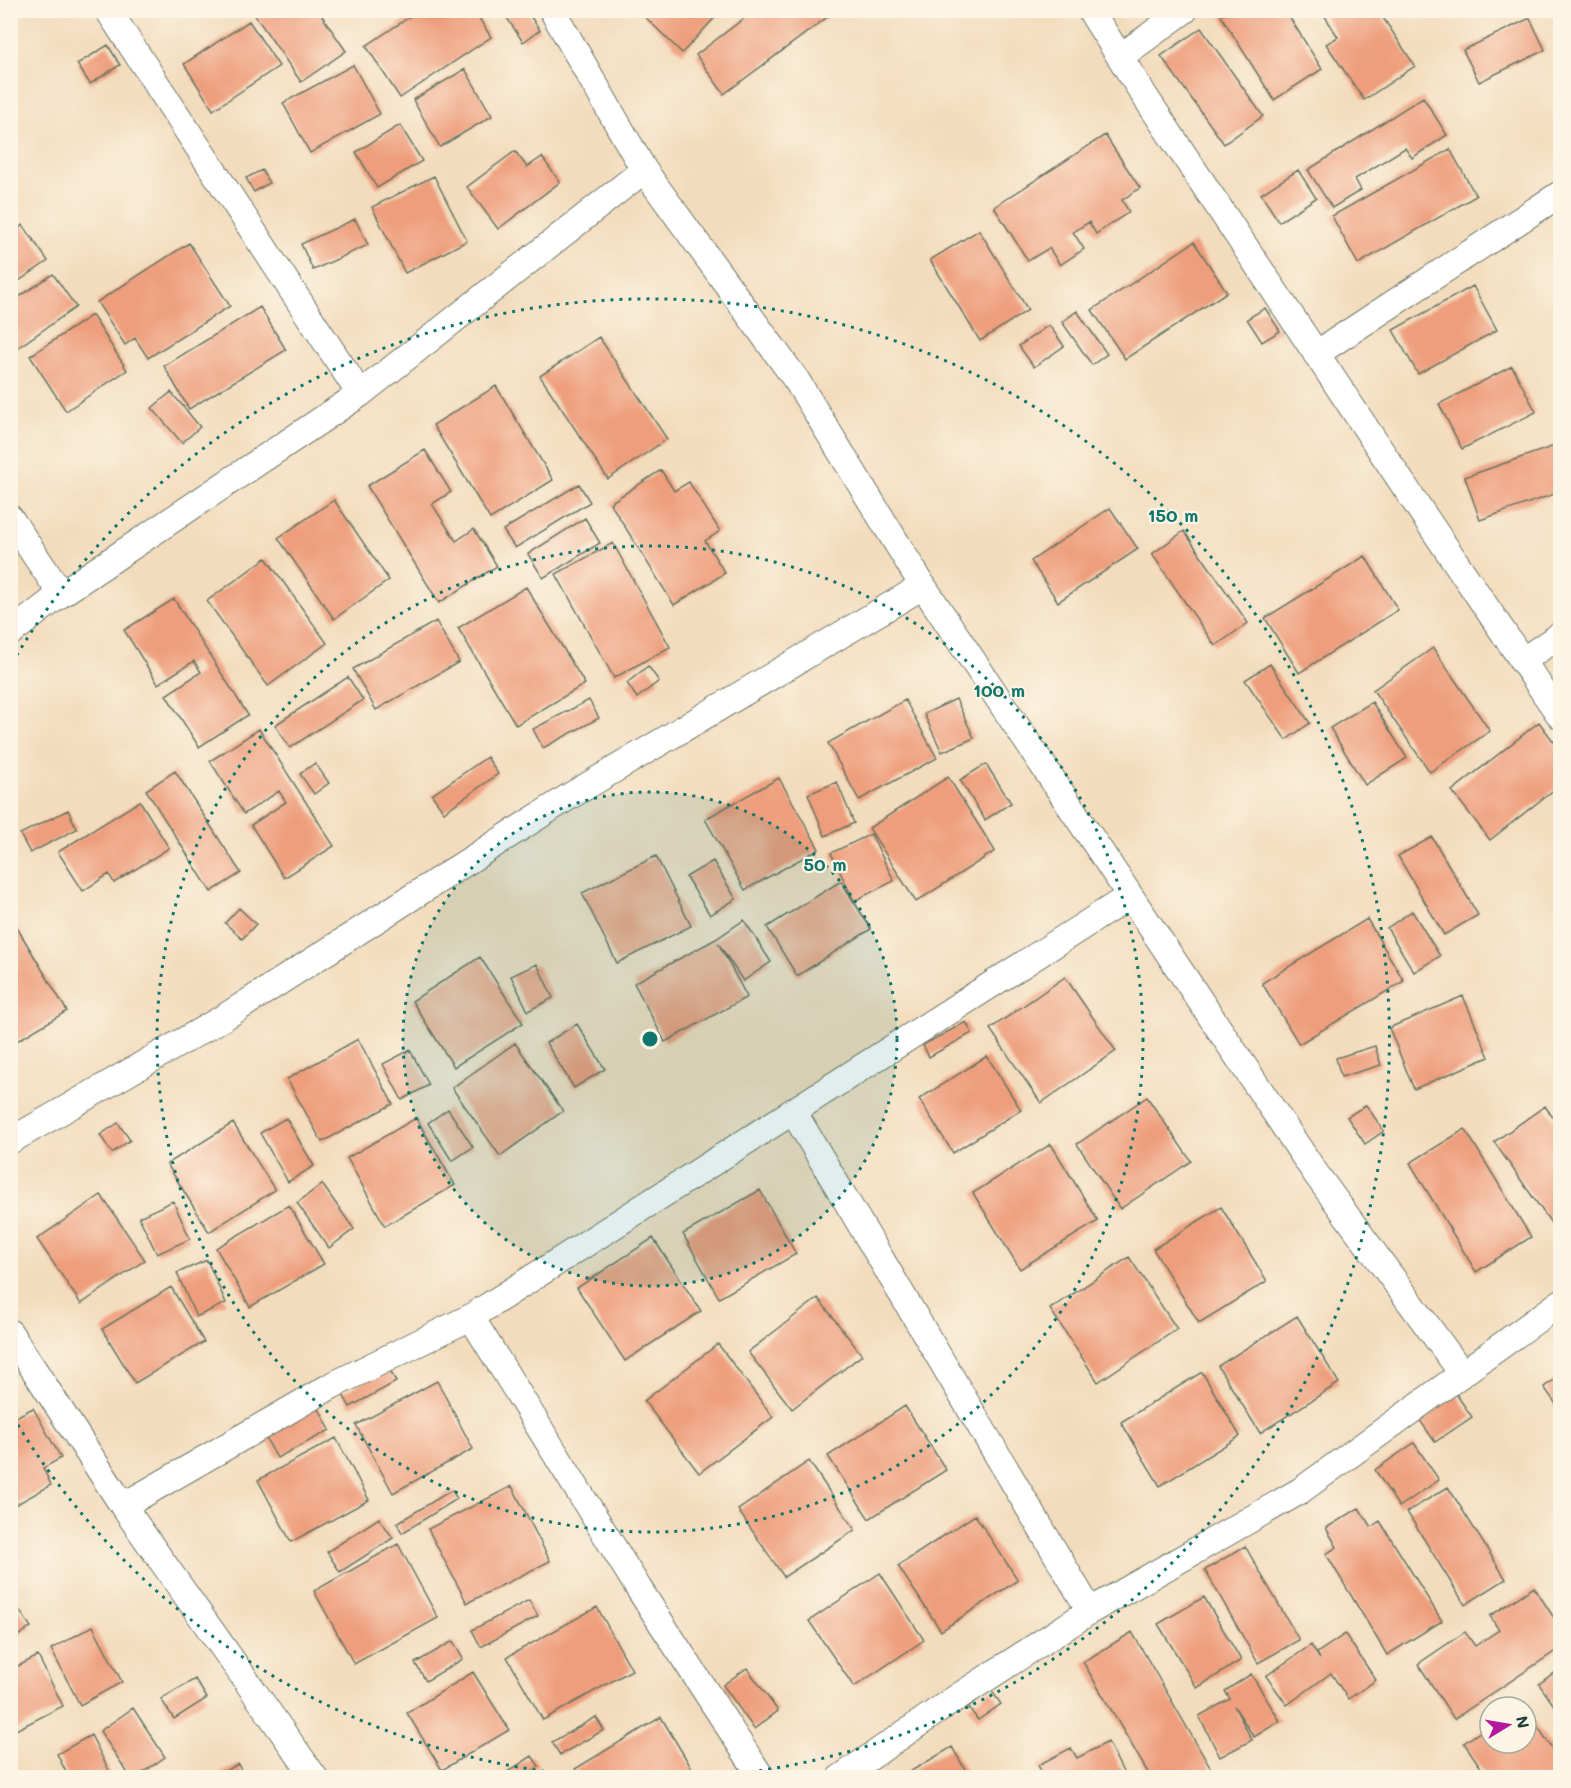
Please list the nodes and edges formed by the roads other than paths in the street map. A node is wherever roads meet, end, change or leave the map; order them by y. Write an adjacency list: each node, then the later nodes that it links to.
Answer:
1 (108, 10): 9 (street)
2 (552, 10): 6 (street)
3 (1090, 10): 5 (street)
4 (1185, 10): 5 (street)
5 (1120, 57): 8 (street)
6 (644, 170): 9 (street); 11 (street)
7 (1560, 194): 8 (street)
8 (1317, 354): 15 (street)
9 (360, 394): 12 (street)
10 (10, 518): 12 (street)
11 (923, 586): 17 (street); 19 (street)
12 (62, 594): 13 (street)
13 (10, 633)
14 (1560, 635): 15 (street)
15 (1522, 661): 16 (street)
16 (1560, 716)
17 (1130, 896): 18 (street); 23 (street)
18 (793, 1111): 21 (street); 25 (street)
19 (10, 1142)
20 (1560, 1303): 23 (street)
21 (471, 1317): 24 (street); 27 (street)
22 (10, 1333): 24 (street)
23 (1462, 1373): 25 (street)
24 (123, 1506): 26 (street)
25 (1090, 1611): 28 (street)
26 (315, 1778)
27 (762, 1778)
28 (840, 1778)

